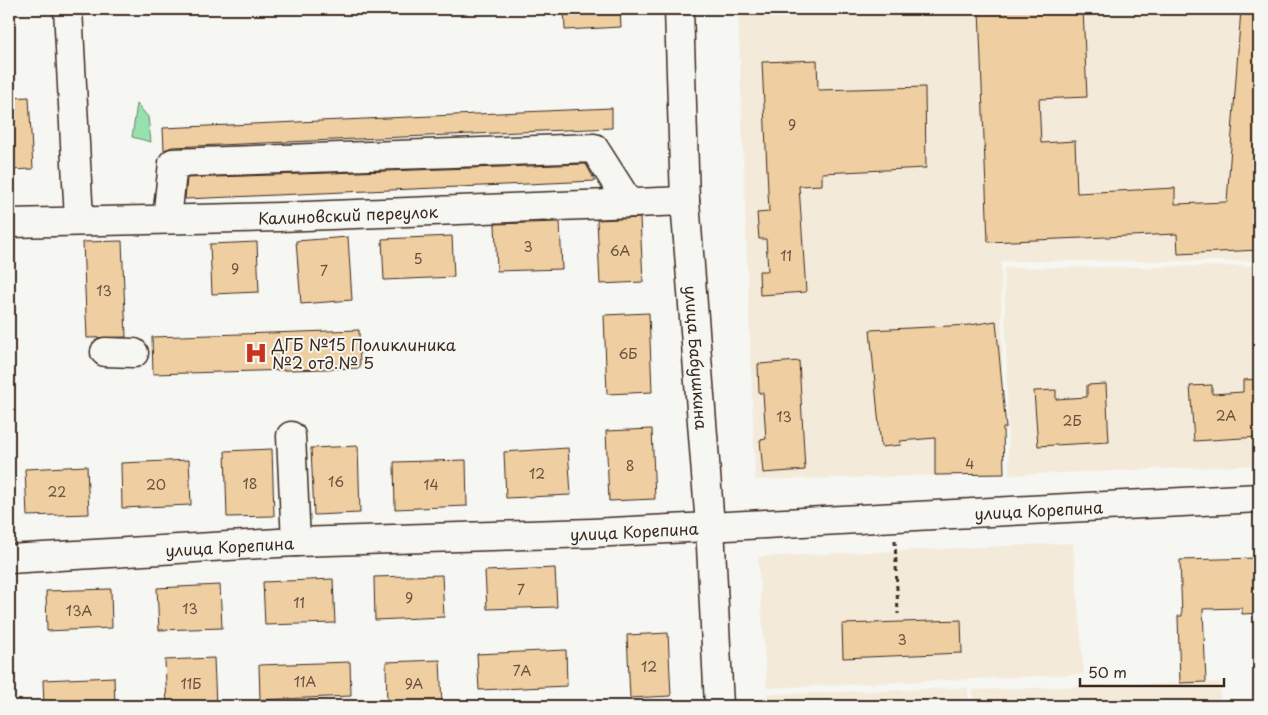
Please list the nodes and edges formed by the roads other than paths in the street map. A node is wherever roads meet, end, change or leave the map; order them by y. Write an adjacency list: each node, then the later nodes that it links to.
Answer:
1 (68, 9): 6 (street)
2 (679, 9): 3 (street, улица Бабушкина)
3 (686, 201): 4 (street, Калиновский переулок); 12 (street, улица Бабушкина)
4 (629, 203): 5 (street, Калиновский переулок); 5 (street)
5 (167, 219): 6 (street, Калиновский переулок)
6 (79, 220): 7 (street, Калиновский переулок)
7 (9, 223)
8 (105, 352): 9 (street)
9 (134, 352)
10 (291, 436): 13 (street)
11 (1259, 498): 12 (street, улица Корепина)
12 (710, 526): 13 (street, улица Корепина); 15 (street, улица Бабушкина)
13 (296, 542): 14 (street, улица Корепина)
14 (9, 559)
15 (719, 706)

